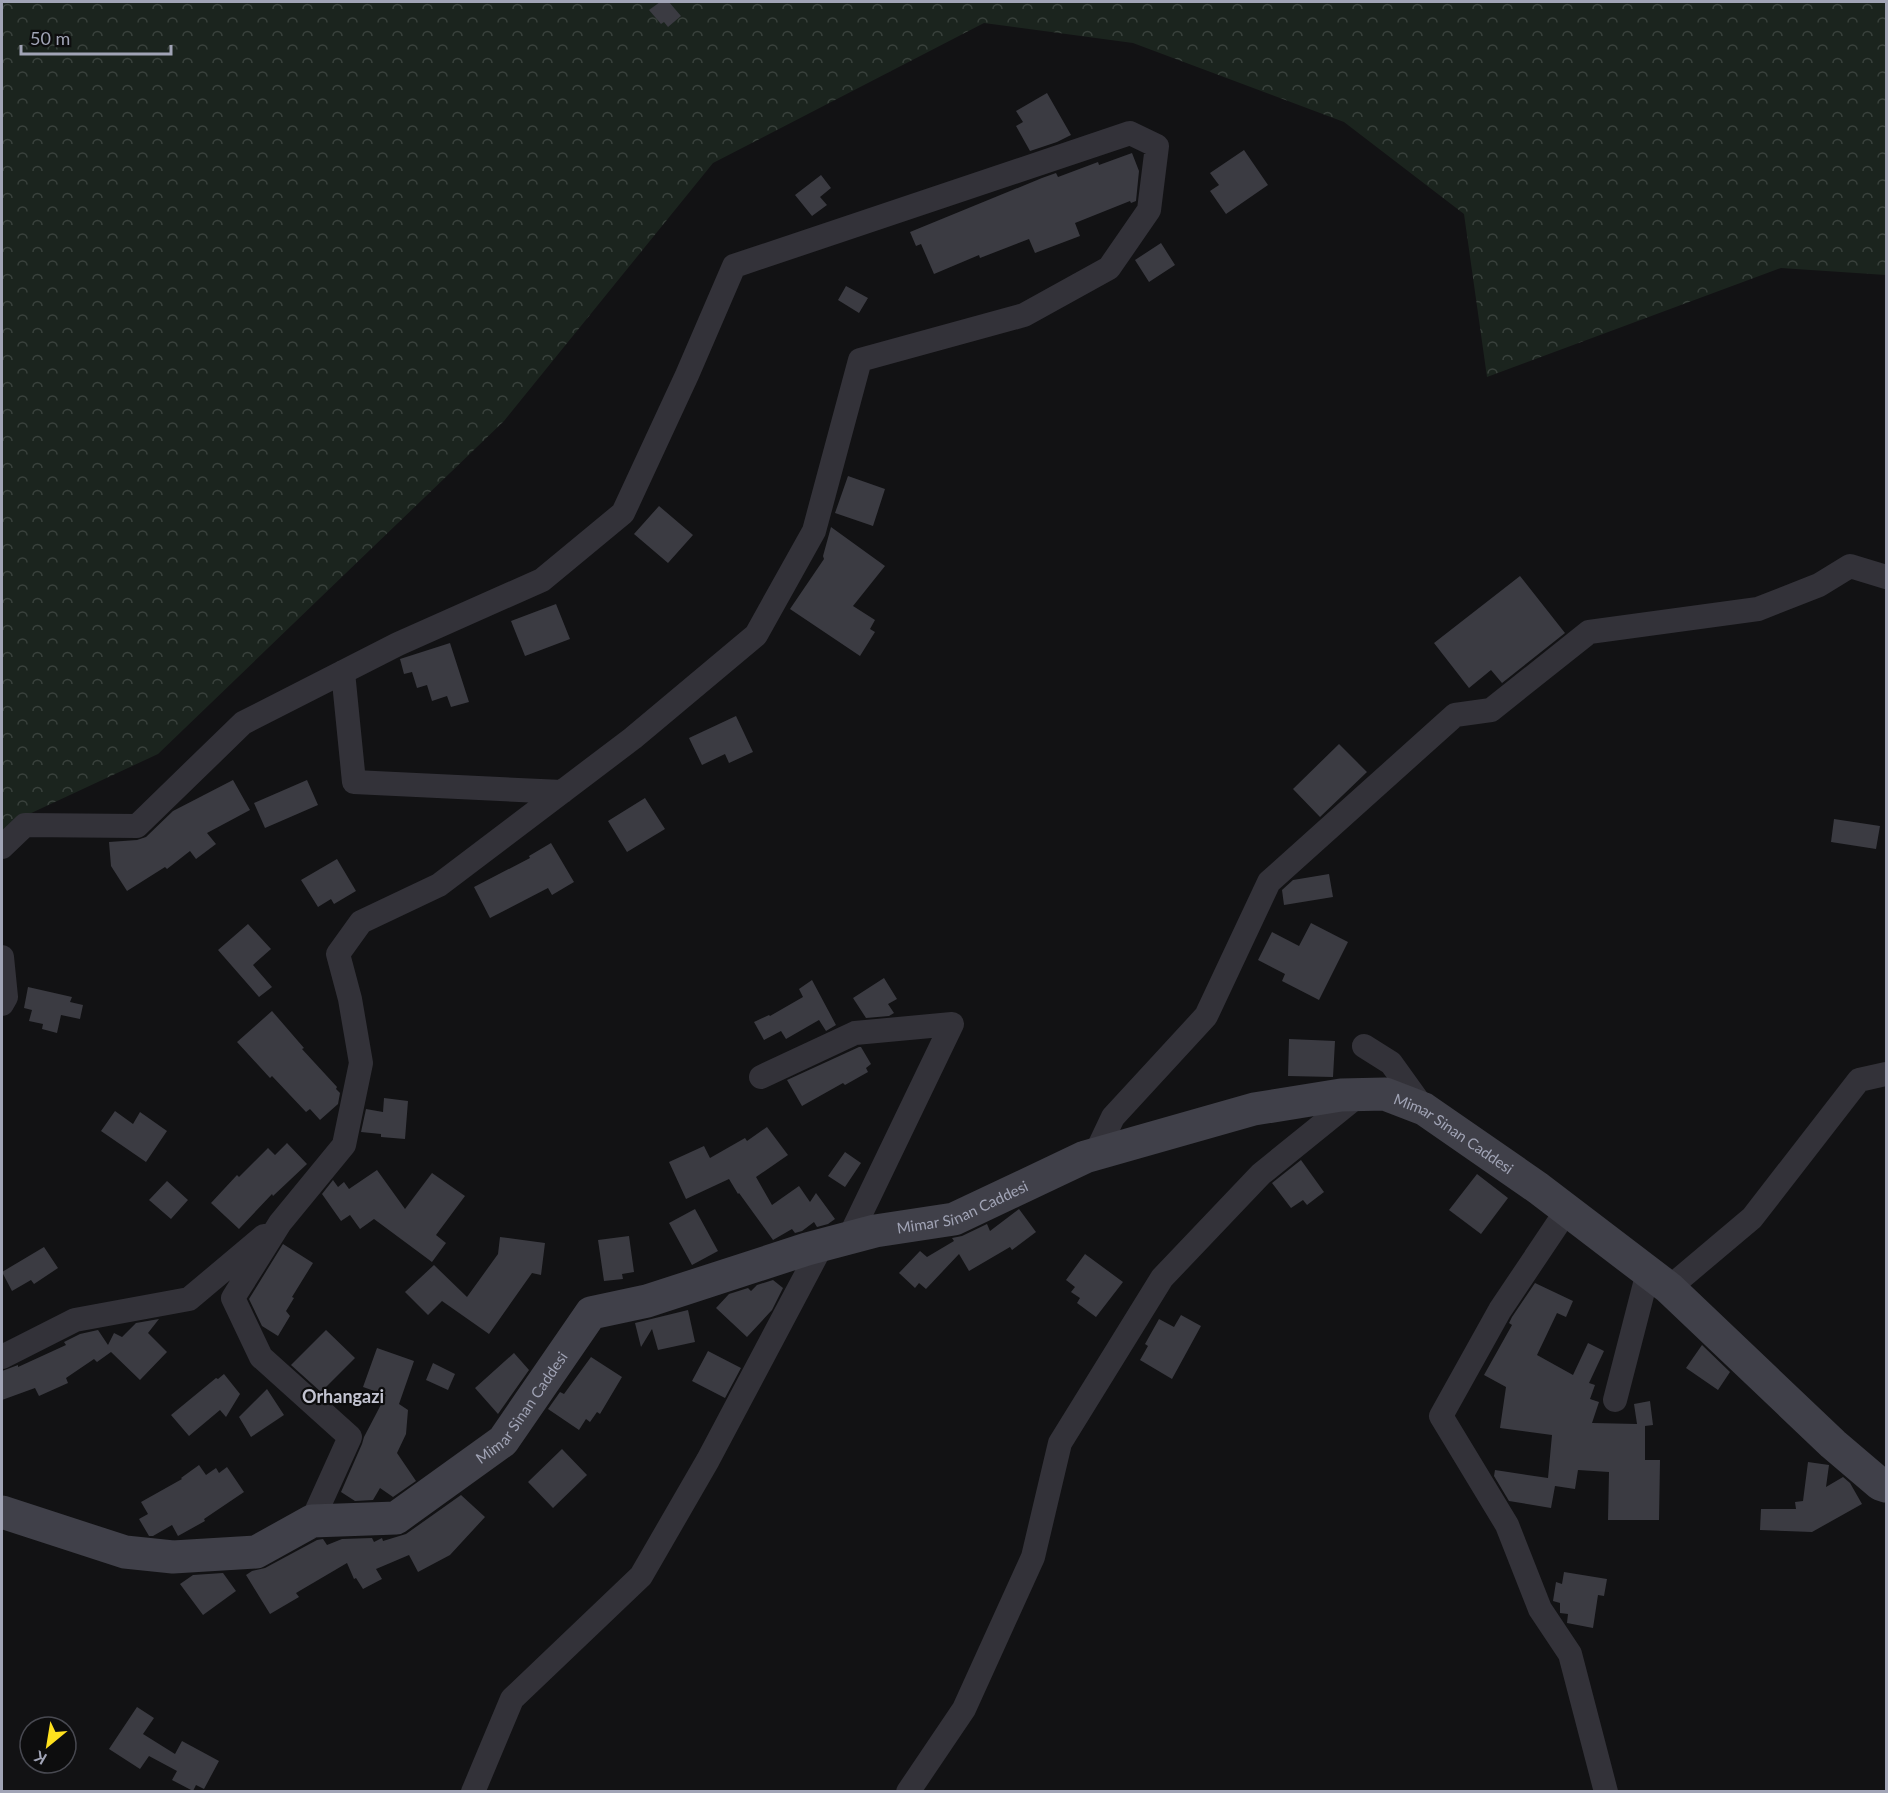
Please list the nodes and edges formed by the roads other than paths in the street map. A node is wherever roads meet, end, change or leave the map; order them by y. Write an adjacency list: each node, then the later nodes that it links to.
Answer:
1 (1887, 577): 12 (street)
2 (342, 672): 3 (street); 3 (street); 4 (street)
3 (562, 792): 14 (street)
4 (2, 847)
5 (2, 957): 6 (street)
6 (2, 1004)
7 (1364, 1046): 11 (street)
8 (1887, 1074): 16 (street)
9 (761, 1077): 15 (street)
10 (1360, 1094): 11 (street, Mimar Sinan Caddesi); 12 (street, Mimar Sinan Caddesi); 23 (street)
11 (1424, 1109): 13 (street, Mimar Sinan Caddesi)
12 (1095, 1155): 15 (street, Mimar Sinan Caddesi)
13 (1567, 1210): 16 (street, Mimar Sinan Caddesi); 24 (street)
14 (280, 1223): 17 (street); 21 (street)
15 (836, 1241): 21 (street, Mimar Sinan Caddesi); 22 (street)
16 (1658, 1280): 18 (street); 19 (street, Mimar Sinan Caddesi)
17 (2, 1357)
18 (1615, 1400)
19 (1887, 1486)
20 (2, 1512): 21 (street, Mimar Sinan Caddesi)
21 (312, 1521)
22 (472, 1791)
23 (908, 1791)
24 (1606, 1791)

